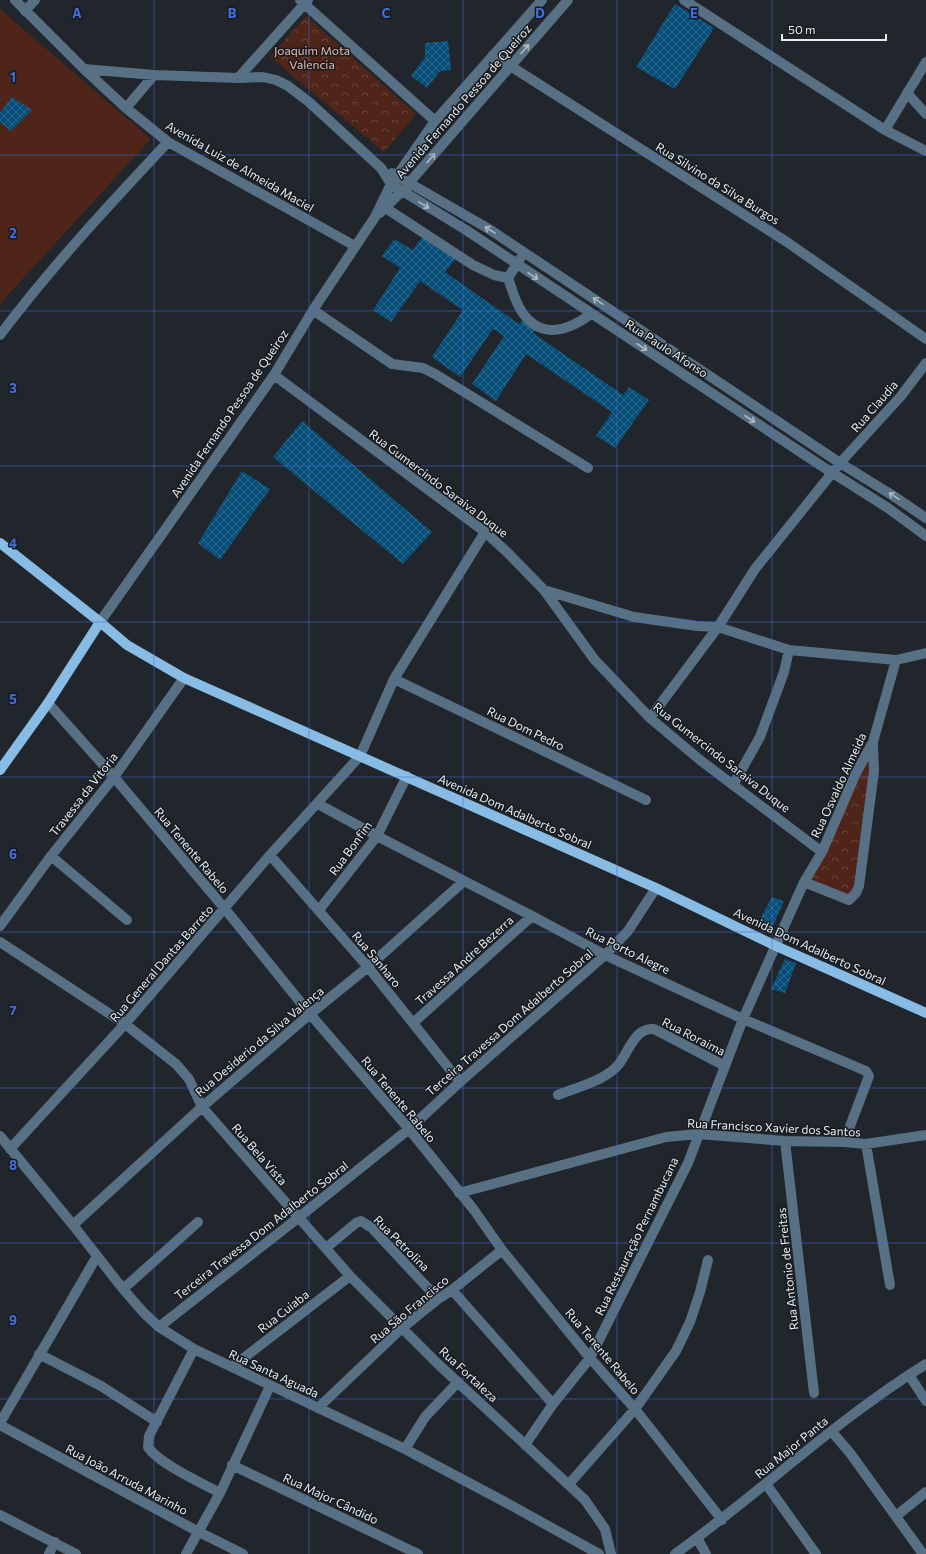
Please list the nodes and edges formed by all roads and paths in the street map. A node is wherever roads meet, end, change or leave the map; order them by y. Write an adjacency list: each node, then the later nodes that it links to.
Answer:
1 (15, 0): 7 (street, Avenida Luiz de Almeida Maciel)
2 (35, 0): 7 (street)
3 (542, 0): 8 (street, Avenida Fernando Pessoa de Queiroz)
4 (568, 0): 10 (street, Avenida Fernando Pessoa de Queiroz, one-way to 4)
5 (684, 0): 18 (street)
6 (304, 1): 13 (street); 17 (street)
7 (25, 11): 11 (street, Avenida Luiz de Almeida Maciel)
8 (493, 55): 10 (street, Rua Silvino da Silva Burgos); 17 (street, Avenida Fernando Pessoa de Queiroz)
9 (926, 62): 14 (street)
10 (510, 66): 22 (street, Avenida Fernando Pessoa de Queiroz, one-way to 10); 34 (street, Rua Silvino da Silva Burgos)
11 (84, 69): 12 (street); 15 (street, Avenida Luiz de Almeida Maciel)
12 (154, 75): 13 (street); 15 (street)
13 (238, 78): 21 (street)
14 (908, 93): 16 (street); 18 (street)
15 (126, 108): 19 (street, Avenida Luiz de Almeida Maciel)
16 (926, 114)
17 (435, 121): 21 (street, Avenida Fernando Pessoa de Queiroz)
18 (885, 130): 20 (street)
19 (168, 142): 25 (street, Avenida Luiz de Almeida Maciel); 33 (street)
20 (926, 151)
21 (395, 180): 22 (street, Rua Paulo Afonso); 23 (street, Rua Paulo Afonso); 24 (street, Avenida Fernando Pessoa de Queiroz)
22 (410, 182): 23 (street, Avenida Fernando Pessoa de Queiroz); 26 (street, Rua Paulo Afonso, one-way to 22)
23 (402, 191): 24 (street, Avenida Fernando Pessoa de Queiroz); 27 (street, Rua Paulo Afonso, one-way to 27)
24 (383, 206): 25 (street, Avenida Fernando Pessoa de Queiroz); 28 (street)
25 (356, 246): 29 (street, Avenida Fernando Pessoa de Queiroz)
26 (525, 252): 27 (street); 31 (street, Rua Paulo Afonso, one-way to 26)
27 (516, 264): 28 (street); 30 (street, Rua Paulo Afonso, one-way to 30)
28 (508, 278): 30 (street)
29 (313, 310): 36 (street, Avenida Fernando Pessoa de Queiroz); 42 (street)
30 (591, 314): 32 (street, Rua Paulo Afonso)
31 (622, 318): 32 (street); 37 (street, Rua Paulo Afonso)
32 (615, 330): 38 (street, Rua Paulo Afonso, one-way to 38)
33 (0, 335)
34 (926, 339)
35 (926, 363): 41 (street, Rua Claudia)
36 (274, 375): 45 (street, Rua Gumercindo Saraiva Duque); 49 (street, Avenida Fernando Pessoa de Queiroz)
37 (742, 397): 38 (street); 39 (street, Rua Paulo Afonso)
38 (736, 409): 40 (street, Rua Paulo Afonso, one-way to 40)
39 (794, 431): 40 (street); 41 (street, Rua Paulo Afonso)
40 (786, 442): 43 (street, Rua Paulo Afonso)
41 (840, 463): 43 (street, Rua Claudia); 44 (street, Rua Paulo Afonso, one-way to 41)
42 (588, 468)
43 (833, 473): 46 (street, Rua Paulo Afonso); 50 (street, Rua Claudia)
44 (926, 518)
45 (485, 532): 48 (street, Rua Gumercindo Saraiva Duque); 56 (street, Rua General Dantas Barreto)
46 (926, 536)
47 (0, 543): 49 (main road, Avenida Dom Adalberto Sobral)
48 (544, 590): 50 (street); 58 (street, Rua Gumercindo Saraiva Duque)
49 (100, 622): 55 (main road, Avenida Dom Adalberto Sobral); 57 (main road)
50 (718, 627): 52 (street); 58 (street, Rua Claudia)
51 (926, 646): 54 (street)
52 (789, 650): 54 (street); 64 (street)
53 (926, 653): 54 (street)
54 (896, 660): 59 (street, Rua Osvaldo Almeida)
55 (184, 678): 60 (main road, Avenida Dom Adalberto Sobral); 63 (street, Travessa da Vitoria)
56 (394, 679): 60 (street, Rua General Dantas Barreto); 65 (street, Rua Dom Pedro)
57 (48, 703): 61 (main road); 63 (street, Rua Tenente Rabelo)
58 (650, 718): 64 (street, Rua Gumercindo Saraiva Duque)
59 (873, 742): 68 (street, Rua Osvaldo Almeida); 72 (street)
60 (360, 756): 62 (main road, Avenida Dom Adalberto Sobral); 66 (street, Rua General Dantas Barreto)
61 (0, 770)
62 (407, 776): 67 (street, Rua Bonfim); 73 (main road, Avenida Dom Adalberto Sobral)
63 (114, 777): 70 (street, Travessa da Vitoria); 74 (street, Rua Tenente Rabelo)
64 (734, 785): 68 (street, Rua Gumercindo Saraiva Duque)
65 (646, 800)
66 (318, 804): 67 (street, Rua Porto Alegre); 69 (street, Rua General Dantas Barreto)
67 (377, 836): 71 (street, Rua Porto Alegre); 75 (street, Rua Bonfim)
68 (822, 852): 72 (street, Rua Osvaldo Almeida)
69 (270, 855): 74 (street, Rua General Dantas Barreto); 75 (street, Rua Sanharo)
70 (51, 856): 77 (street); 78 (street, Travessa da Vitoria)
71 (464, 881): 76 (street, Rua Porto Alegre); 82 (street, Rua Desiderio da Silva Valença)
72 (804, 882): 80 (street, Rua Osvaldo Almeida)
73 (656, 888): 80 (main road, Avenida Dom Adalberto Sobral); 81 (street, Terceira Travessa Dom Adalberto Sobral)
74 (225, 909): 84 (street, Rua Tenente Rabelo); 87 (street, Rua General Dantas Barreto)
75 (319, 910): 82 (street, Rua Sanharo)
76 (532, 916): 81 (street, Rua Porto Alegre); 86 (street, Travessa Andre Bezerra)
77 (127, 920)
78 (0, 926)
79 (0, 942): 87 (street, Rua Bela Vista)
80 (776, 946): 83 (main road, Avenida Dom Adalberto Sobral); 85 (street, Rua Roraima)
81 (605, 955): 85 (street, Rua Porto Alegre); 89 (street, Terceira Travessa Dom Adalberto Sobral)
82 (368, 967): 84 (street, Rua Desiderio da Silva Valença); 86 (street, Rua Sanharo)
83 (926, 1013)
84 (310, 1014): 91 (street, Rua Desiderio da Silva Valença); 92 (street, Rua Tenente Rabelo)
85 (743, 1019): 88 (street, Rua Roraima); 97 (street, Rua Porto Alegre)
86 (413, 1023): 89 (street, Rua Sanharo)
87 (125, 1024): 91 (street, Rua Bela Vista); 99 (street, Rua General Dantas Barreto)
88 (724, 1066): 90 (street, Rua Roraima); 93 (street, Rua Roraima)
89 (460, 1082): 92 (street, Terceira Travessa Dom Adalberto Sobral)
90 (558, 1095)
91 (202, 1107): 101 (street, Rua Bela Vista); 103 (street, Rua Desiderio da Silva Valença)
92 (409, 1129): 100 (street, Rua Tenente Rabelo); 101 (street, Terceira Travessa Dom Adalberto Sobral)
93 (698, 1134): 96 (street, Rua Francisco Xavier dos Santos); 100 (street, Rua Francisco Xavier dos Santos); 117 (street, Rua Restauração Pernambucana)
94 (926, 1135): 98 (street, Rua Francisco Xavier dos Santos)
95 (0, 1136): 99 (street, Rua Santa Aguada)
96 (786, 1141): 97 (street, Rua Francisco Xavier dos Santos); 123 (street, Rua Antonio de Freitas)
97 (844, 1142): 98 (street, Rua Francisco Xavier dos Santos)
98 (866, 1144): 109 (street)
99 (10, 1149): 103 (street, Rua Santa Aguada)
100 (459, 1193): 105 (street, Rua Tenente Rabelo)
101 (298, 1218): 104 (street, Rua Fortaleza); 113 (street, Terceira Travessa Dom Adalberto Sobral)
102 (198, 1222): 110 (street)
103 (73, 1225): 106 (street, Rua Santa Aguada)
104 (326, 1248): 108 (street, Rua Fortaleza); 112 (street, Rua Petrolina)
105 (502, 1250): 111 (street, Rua São Francisco); 117 (street, Rua Tenente Rabelo)
106 (97, 1256): 110 (street, Rua Santa Aguada); 116 (street)
107 (708, 1260): 127 (street)
108 (350, 1276): 114 (street, Rua Fortaleza); 119 (street, Rua Cuiaba)
109 (890, 1285)
110 (123, 1289): 113 (street, Rua Santa Aguada)
111 (452, 1290): 112 (street, Rua São Francisco); 125 (street)
112 (438, 1299): 114 (street, Rua São Francisco)
113 (159, 1327): 115 (street, Rua Santa Aguada)
114 (402, 1328): 121 (street, Rua Fortaleza); 126 (street, Rua São Francisco)
115 (194, 1349): 119 (street, Rua Santa Aguada); 128 (street)
116 (39, 1354): 128 (street); 129 (street)
117 (590, 1358): 125 (street, Rua Restauração Pernambucana); 127 (street, Rua Tenente Rabelo)
118 (926, 1364): 120 (street, Rua Major Panta)
119 (232, 1367): 122 (street, Rua Santa Aguada)
120 (909, 1375): 124 (street); 130 (street, Rua Major Panta)
121 (458, 1382): 131 (street, Rua Fortaleza); 132 (street)
122 (270, 1386): 126 (street, Rua Santa Aguada); 133 (street)
123 (814, 1393)
124 (926, 1401)
125 (553, 1404): 131 (street, Rua Restauração Pernambucana)
126 (318, 1408): 132 (street, Rua Santa Aguada)
127 (635, 1409): 134 (street); 140 (street, Rua Tenente Rabelo)
128 (157, 1422): 137 (street)
129 (0, 1424): 141 (street, Rua João Arruda Marinho)
130 (832, 1432): 135 (street, Rua Major Panta); 139 (street)
131 (524, 1445): 134 (street, Rua Fortaleza)
132 (405, 1450): 149 (street, Rua Santa Aguada)
133 (232, 1465): 137 (street); 148 (street, Rua Major Cândido)
134 (569, 1484): 150 (street, Rua Fortaleza)
135 (766, 1484): 140 (street, Rua Major Panta); 153 (street)
136 (926, 1492): 139 (street)
137 (220, 1493): 141 (street)
138 (0, 1515): 143 (street)
139 (896, 1516): 154 (street)
140 (722, 1520): 142 (street, Rua Major Panta)
141 (197, 1531): 146 (street); 147 (street, Rua João Arruda Marinho)
142 (697, 1538): 151 (street, Rua Major Panta); 152 (street)
143 (55, 1542): 144 (street); 145 (street)
144 (49, 1554)
145 (76, 1554)
146 (186, 1554)
147 (243, 1554)
148 (418, 1554)
149 (599, 1554)
150 (611, 1554)
151 (675, 1554)
152 (706, 1554)
153 (816, 1554)
154 (922, 1554)

